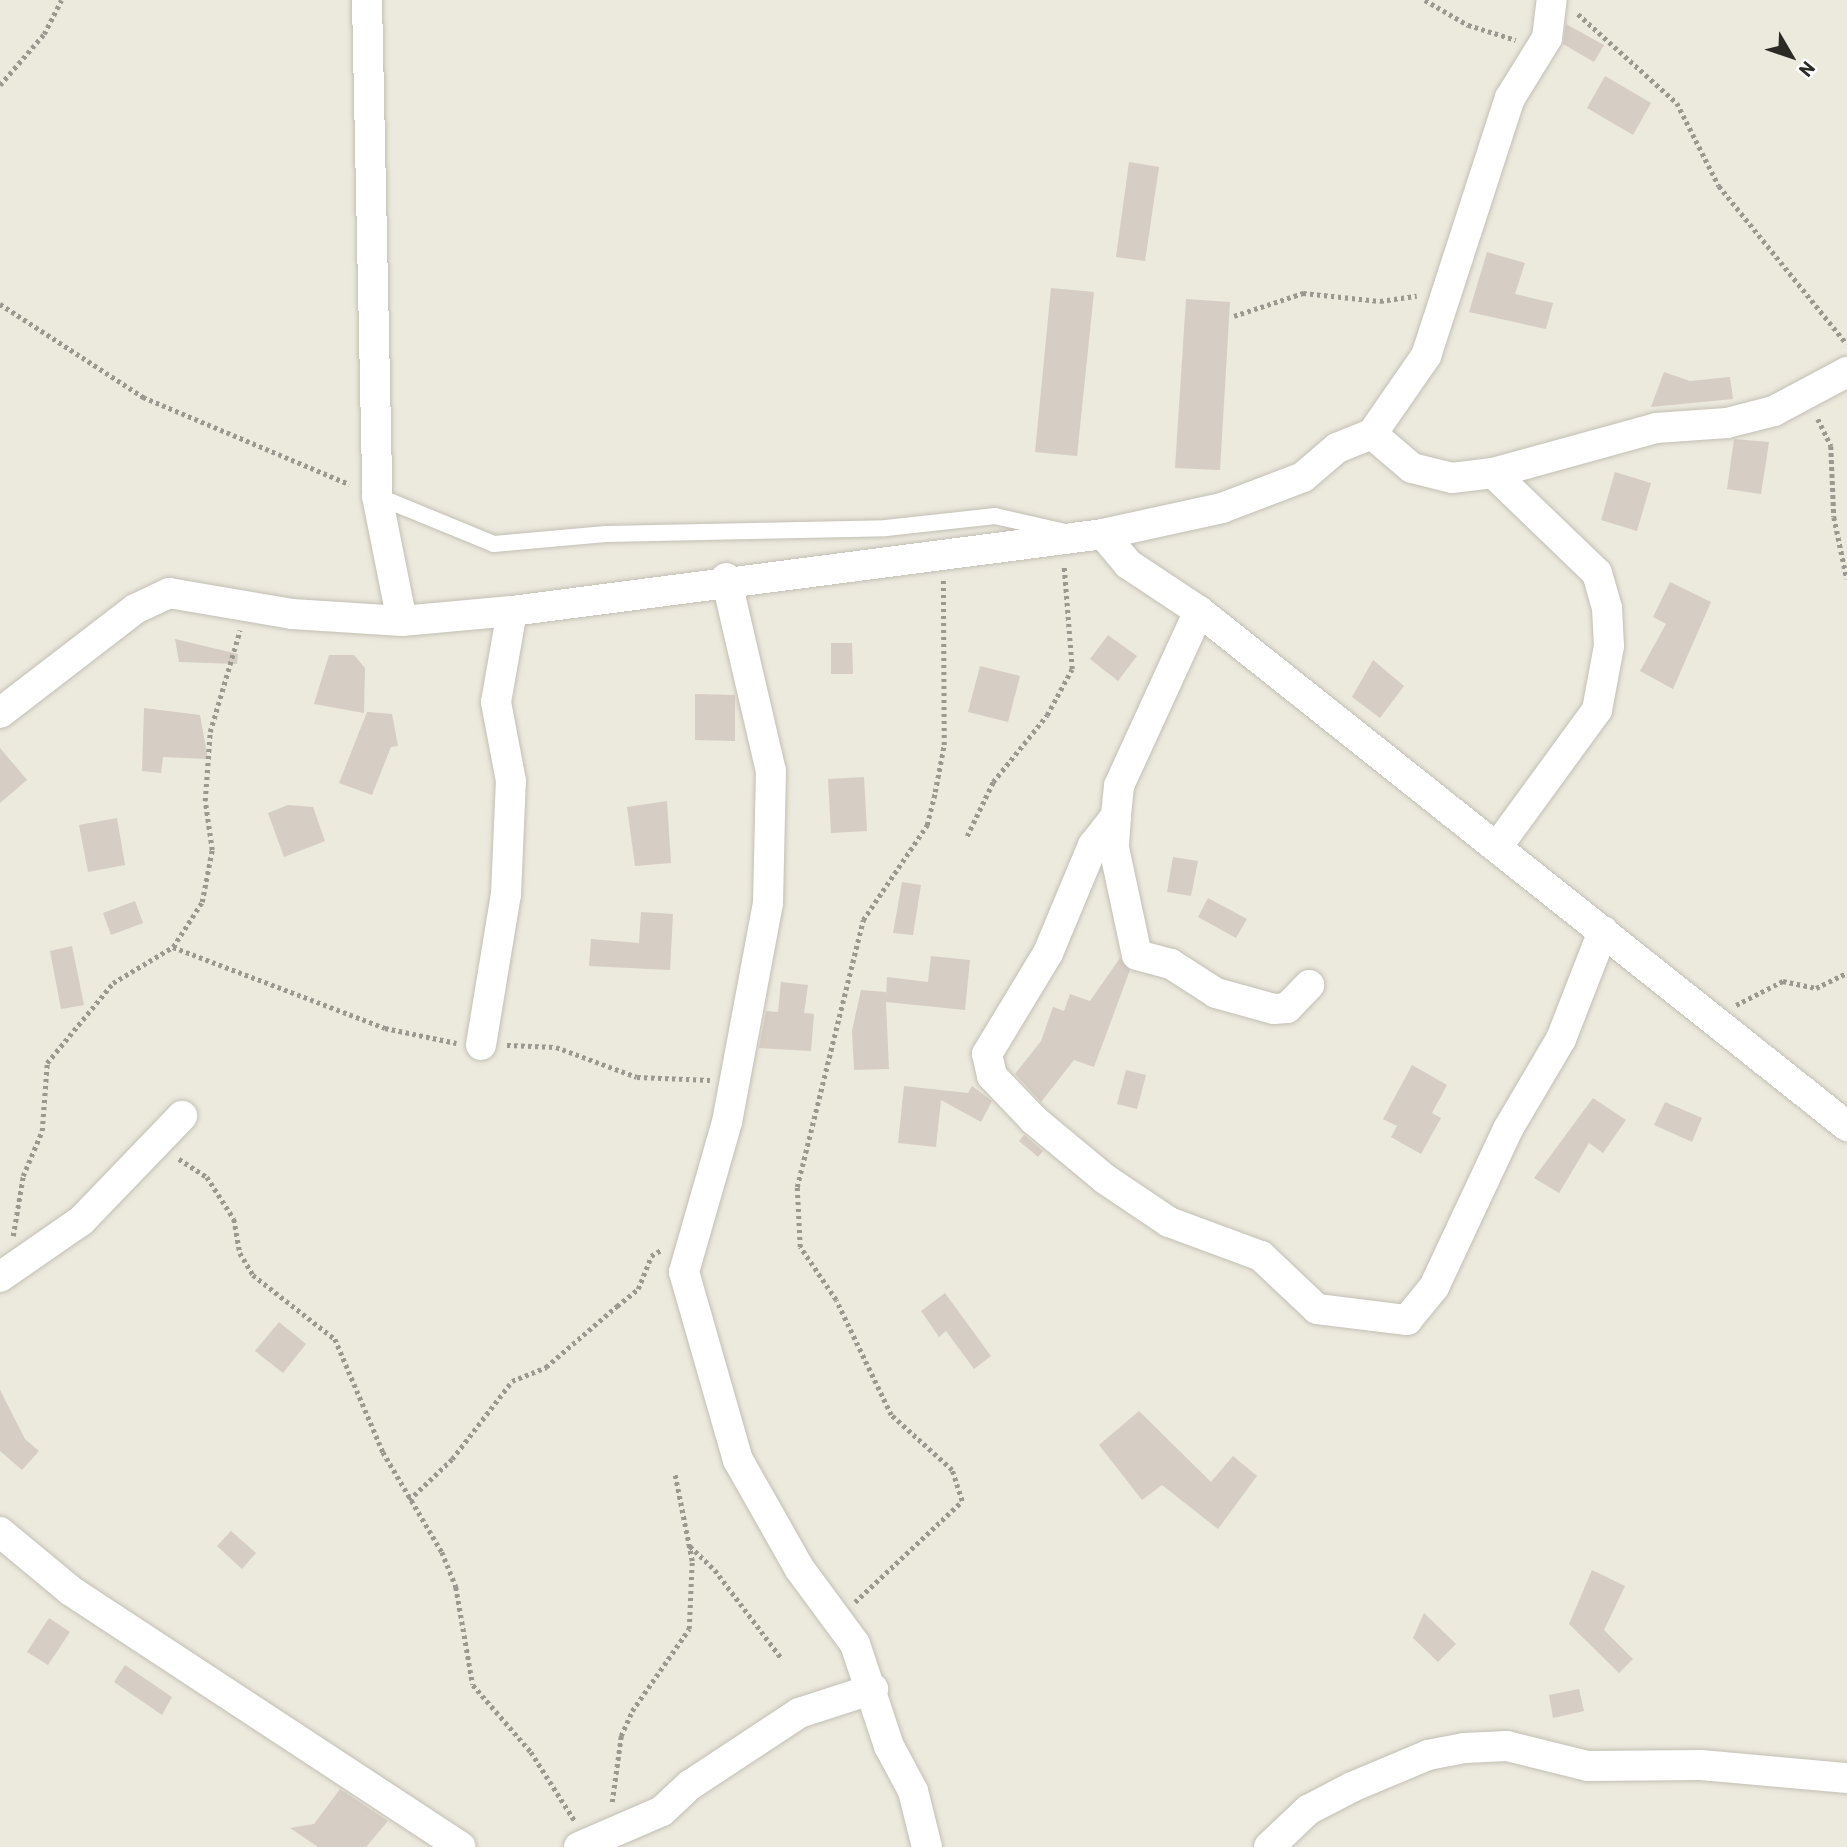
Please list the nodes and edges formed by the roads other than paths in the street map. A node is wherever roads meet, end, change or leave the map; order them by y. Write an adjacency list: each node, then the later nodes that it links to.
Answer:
1 (367, 0): 6 (street)
2 (1561, 4): 4 (street)
3 (1847, 372): 5 (street)
4 (1372, 434): 5 (street); 7 (street)
5 (1493, 473): 14 (street)
6 (377, 496): 7 (lane); 11 (street)
7 (1082, 537): 8 (street); 10 (street)
8 (726, 578): 9 (street); 22 (street)
9 (512, 611): 11 (street); 17 (street)
10 (1199, 611): 13 (street); 14 (street)
11 (402, 621): 12 (street)
12 (0, 713)
13 (1116, 816): 15 (street); 16 (street)
14 (1497, 847): 15 (street)
15 (1603, 931): 19 (street)
16 (1309, 985)
17 (481, 1045)
18 (182, 1116): 20 (street)
19 (1847, 1126)
20 (2, 1275)
21 (0, 1532): 25 (street)
22 (873, 1689): 24 (street); 26 (street)
23 (1847, 1778): 27 (street)
24 (591, 1844)
25 (460, 1847)
26 (927, 1847)
27 (1269, 1847)

